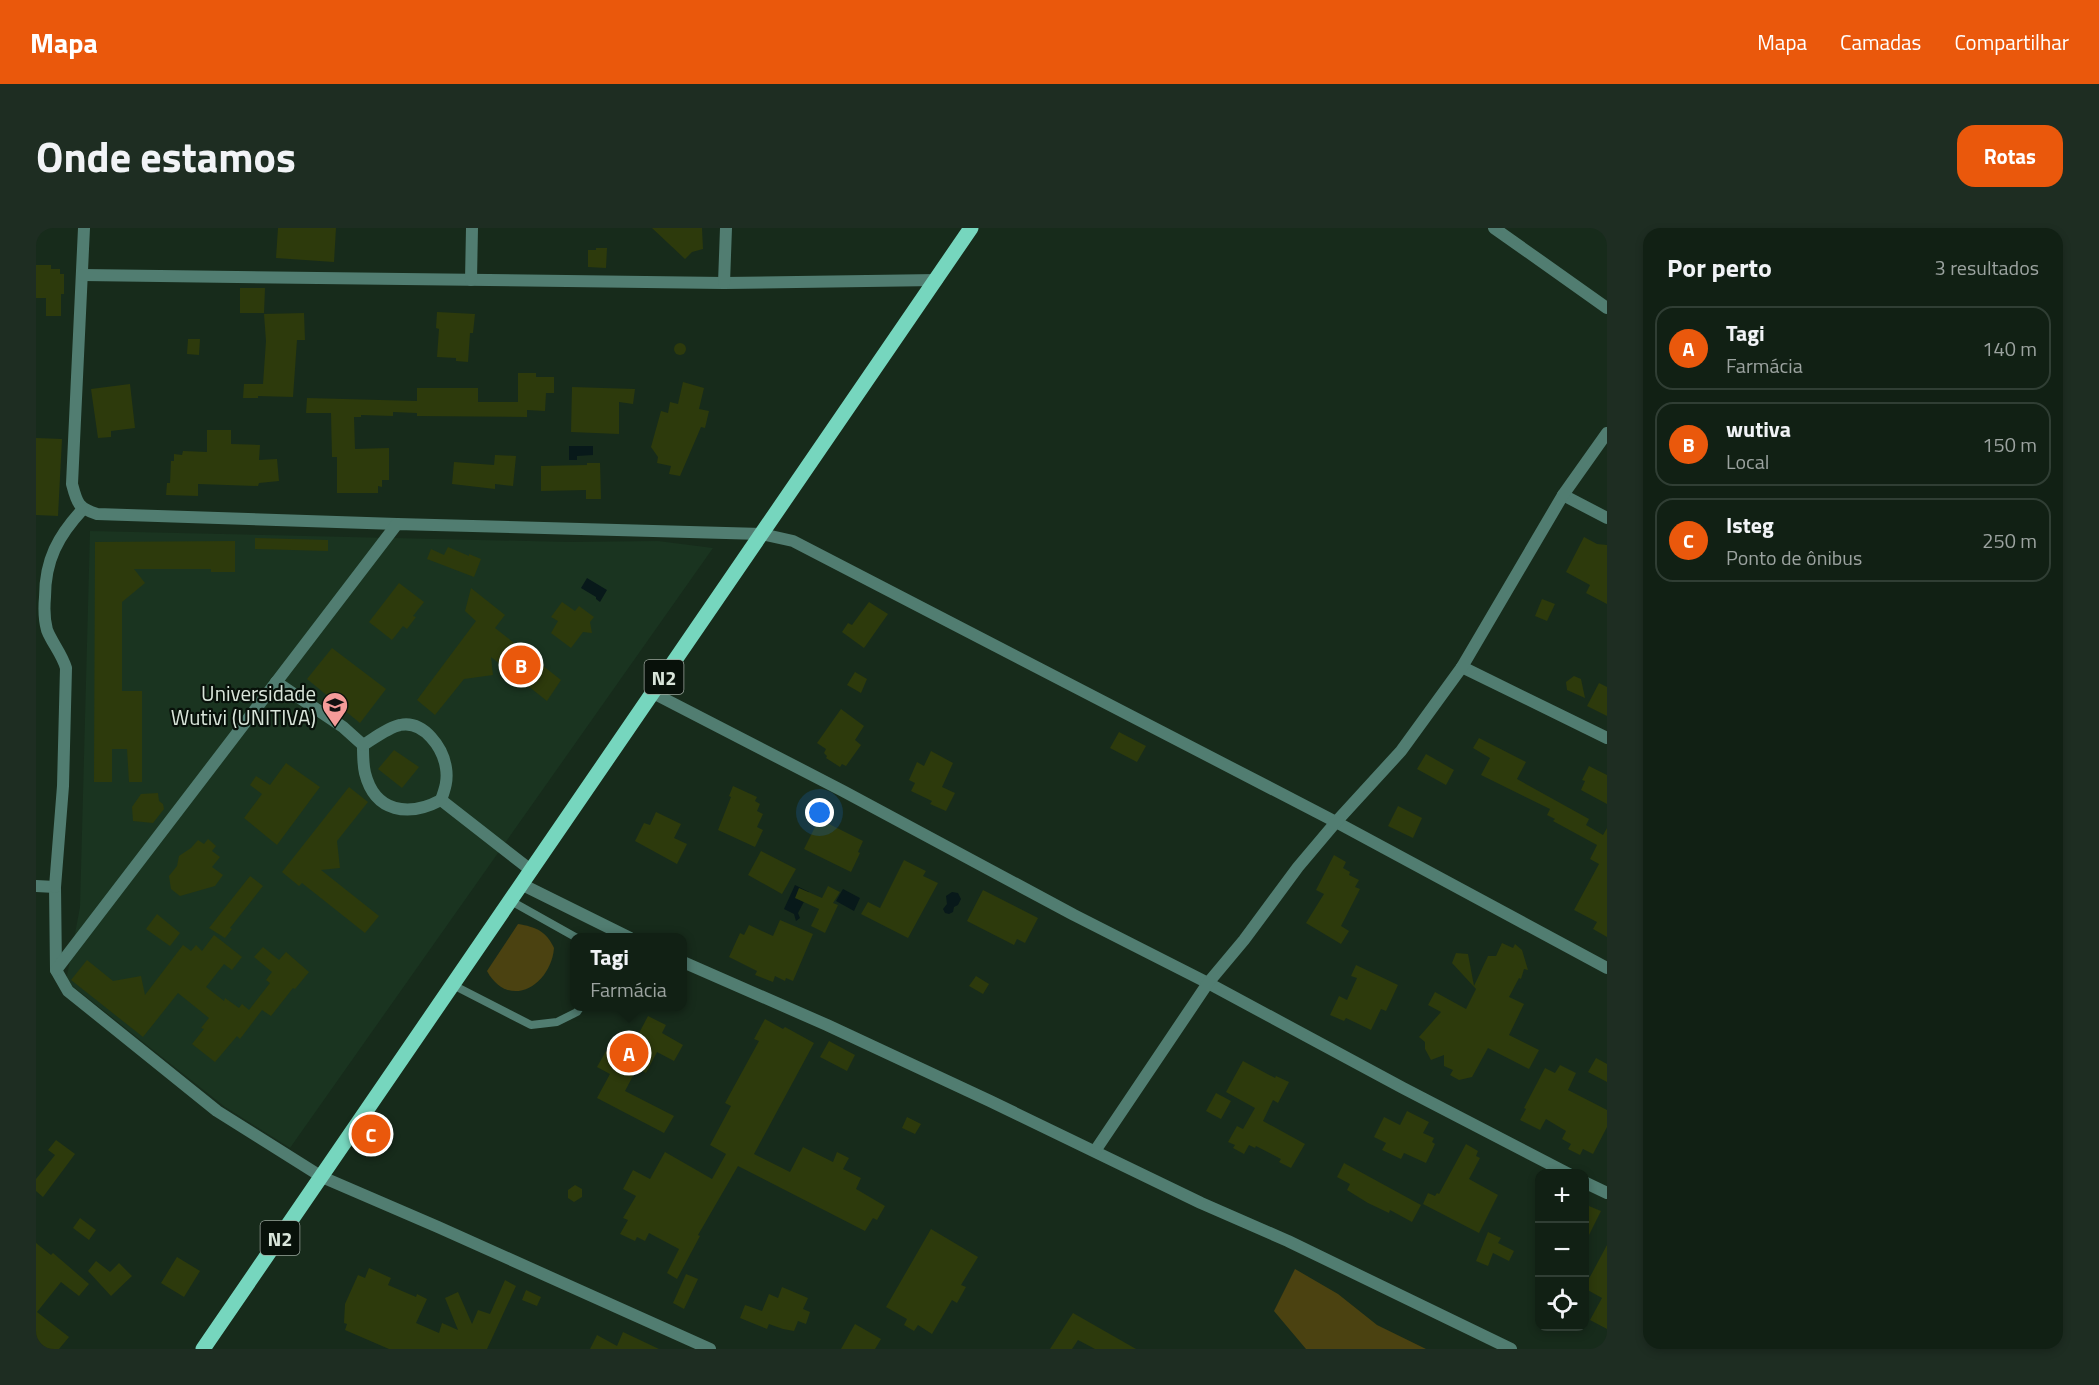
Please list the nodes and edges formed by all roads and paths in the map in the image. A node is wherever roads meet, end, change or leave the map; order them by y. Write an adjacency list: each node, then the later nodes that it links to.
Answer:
1 (84, 228): 6 (street)
2 (472, 228): 7 (street)
3 (726, 228): 9 (street)
4 (971, 228): 8 (main road, N2)
5 (1494, 228): 10 (street)
6 (83, 275): 7 (street); 13 (street)
7 (471, 280): 9 (street)
8 (937, 280): 9 (street); 16 (main road, N2)
9 (724, 284)
10 (1607, 308)
11 (1607, 433): 12 (street)
12 (1563, 495): 14 (street); 17 (street)
13 (83, 509): 15 (street); 27 (street)
14 (1607, 518)
15 (397, 524): 16 (street); 18 (street)
16 (762, 534): 19 (main road, N2); 23 (street)
17 (1462, 667): 20 (street); 23 (street)
18 (276, 682): 21 (street); 33 (street)
19 (653, 693): 24 (main road, N2); 34 (street)
20 (1607, 738)
21 (363, 745): 22 (street); 22 (street)
22 (441, 800): 24 (street)
23 (1336, 822): 32 (street); 34 (street)
24 (532, 872): 25 (main road, N2)
25 (523, 885): 28 (main road, N2); 29 (street)
26 (36, 886): 27 (street)
27 (55, 887): 33 (street)
28 (511, 901): 30 (lane); 35 (main road, N2)
29 (620, 933)
30 (570, 934)
31 (687, 964): 37 (street)
32 (1607, 968)
33 (56, 970): 39 (street)
34 (1208, 983): 37 (street); 38 (street)
35 (453, 985): 36 (lane); 39 (main road, N2)
36 (578, 1011)
37 (1095, 1151): 44 (street)
38 (1561, 1169)
39 (322, 1177): 42 (main road, N2); 43 (street)
40 (1589, 1184): 41 (street)
41 (1607, 1193)
42 (203, 1349)
43 (710, 1349)
44 (1511, 1349)

